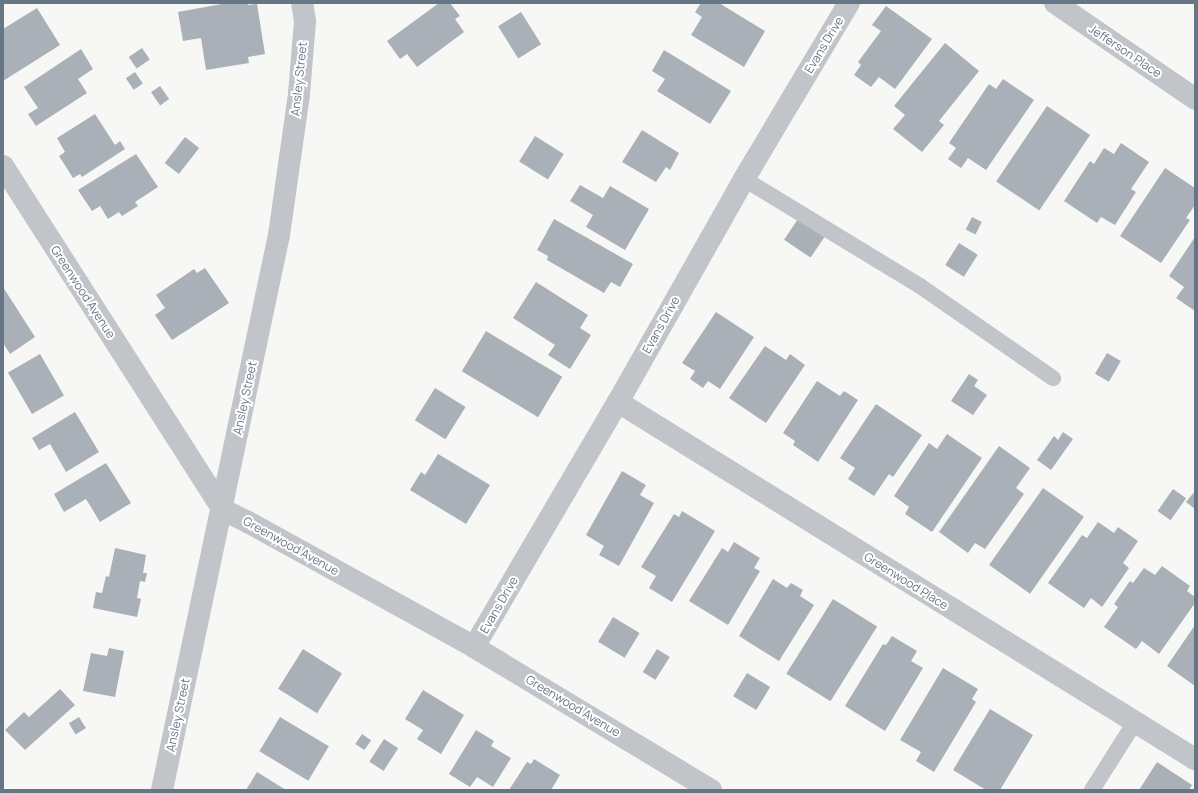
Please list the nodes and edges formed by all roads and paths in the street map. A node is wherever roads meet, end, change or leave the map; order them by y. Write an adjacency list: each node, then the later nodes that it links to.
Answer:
1 (302, 3): 9 (street, Ansley Street)
2 (849, 3): 6 (street, Evans Drive)
3 (1055, 3): 4 (street, Jefferson Place)
4 (1195, 99)
5 (3, 166): 9 (street, Greenwood Avenue)
6 (744, 179): 7 (lane); 8 (street, Evans Drive)
7 (1053, 378)
8 (618, 402): 10 (street, Evans Drive); 11 (street, Greenwood Place)
9 (222, 509): 10 (street, Greenwood Avenue); 13 (street, Ansley Street)
10 (474, 647): 14 (street, Greenwood Avenue)
11 (1134, 722): 12 (street, Greenwood Place); 15 (lane)
12 (1195, 760)
13 (162, 790)
14 (711, 790)
15 (1092, 790)

